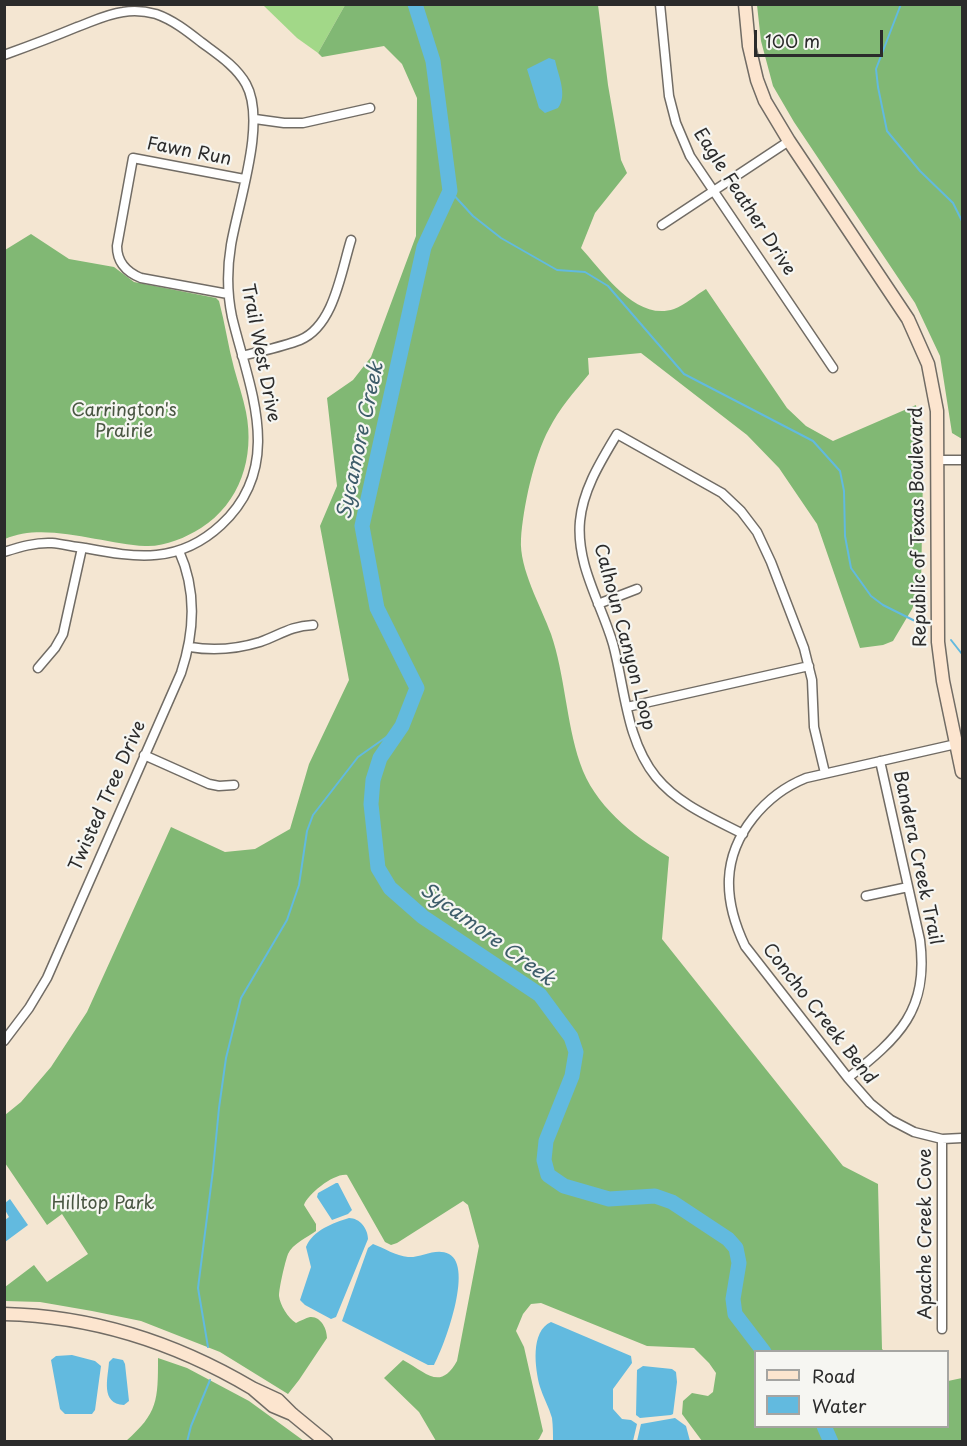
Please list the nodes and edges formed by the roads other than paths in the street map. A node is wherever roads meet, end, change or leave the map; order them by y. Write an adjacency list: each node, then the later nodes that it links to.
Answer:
1 (660, 4): 8 (street, Eagle Feather Drive)
2 (745, 4): 6 (street, Republic of Texas Boulevard)
3 (4, 55): 5 (street, Trail West Drive)
4 (370, 108): 5 (street)
5 (255, 119): 7 (street, Trail West Drive)
6 (789, 141): 8 (street); 14 (street, Republic of Texas Boulevard)
7 (244, 179): 11 (street, Trail West Drive); 11 (street, Fawn Run)
8 (714, 190): 9 (street); 13 (street, Eagle Feather Drive)
9 (662, 225)
10 (351, 240): 12 (street)
11 (228, 294): 12 (street, Trail West Drive)
12 (242, 356): 17 (street, Trail West Drive)
13 (833, 368)
14 (938, 460): 15 (street); 26 (street, Republic of Texas Boulevard)
15 (963, 460)
16 (82, 548): 17 (street, Trail West Drive); 18 (street, Trail West Drive); 24 (street)
17 (179, 551): 22 (street, Twisted Tree Drive)
18 (4, 552)
19 (637, 589): 20 (street)
20 (598, 604): 23 (street, Calhoun Canyon Loop); 25 (street, Calhoun Canyon Loop)
21 (313, 625): 22 (street)
22 (190, 647): 27 (street, Twisted Tree Drive)
23 (809, 666): 25 (street); 30 (street, Calhoun Canyon Loop)
24 (38, 668)
25 (627, 707): 32 (street, Calhoun Canyon Loop)
26 (956, 744): 28 (street, Concho Creek Bend); 29 (street, Republic of Texas Boulevard)
27 (144, 755): 31 (street); 35 (street, Twisted Tree Drive)
28 (880, 761): 30 (street, Concho Creek Bend); 33 (street, Bandera Creek Trail)
29 (963, 772)
30 (825, 773): 32 (street, Concho Creek Bend)
31 (234, 785)
32 (743, 834): 36 (street, Concho Creek Bend)
33 (908, 887): 34 (street); 36 (street, Bandera Creek Trail)
34 (866, 896)
35 (4, 1041)
36 (848, 1078): 38 (street, Concho Creek Bend)
37 (963, 1138): 38 (street, Concho Creek Bend)
38 (942, 1139): 40 (street, Apache Creek Cove)
39 (4, 1314): 41 (street)
40 (942, 1329)
41 (326, 1442)

